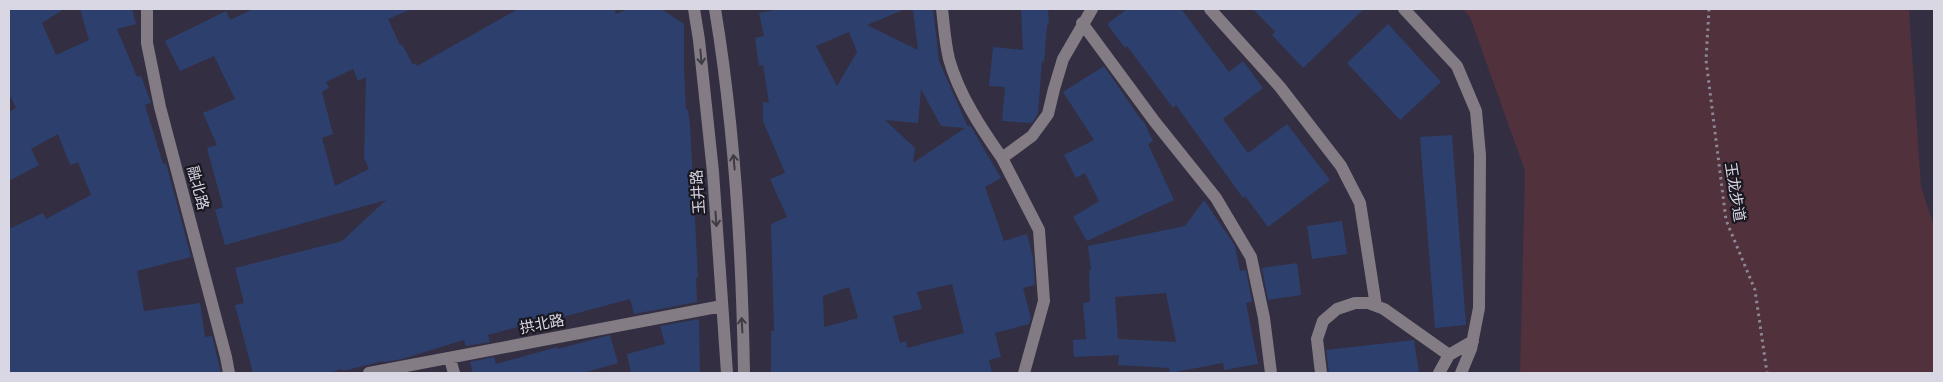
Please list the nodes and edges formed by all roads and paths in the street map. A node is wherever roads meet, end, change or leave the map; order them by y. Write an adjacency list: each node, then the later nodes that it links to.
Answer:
1 (147, 9): 16 (street, 融北路)
2 (694, 9): 11 (street, 玉井路, one-way to 11)
3 (715, 9): 20 (street, one-way to 3)
4 (942, 9): 10 (street)
5 (1092, 9): 9 (street)
6 (1210, 9): 12 (street)
7 (1404, 9): 13 (street)
8 (1709, 9): 26 (path, 玉龙步道)
9 (1082, 23): 10 (street); 22 (street)
10 (1002, 158): 21 (street)
11 (722, 306): 15 (street, 拱北路); 19 (street, 玉井路)
12 (1376, 306): 14 (street); 23 (street)
13 (1473, 341): 14 (street); 25 (street)
14 (1450, 355): 24 (street)
15 (450, 359): 17 (street, 拱北路); 18 (street)
16 (229, 373)
17 (368, 373)
18 (454, 373)
19 (727, 373)
20 (744, 373)
21 (1024, 373)
22 (1272, 373)
23 (1321, 373)
24 (1439, 373)
25 (1461, 373)
26 (1767, 373)

